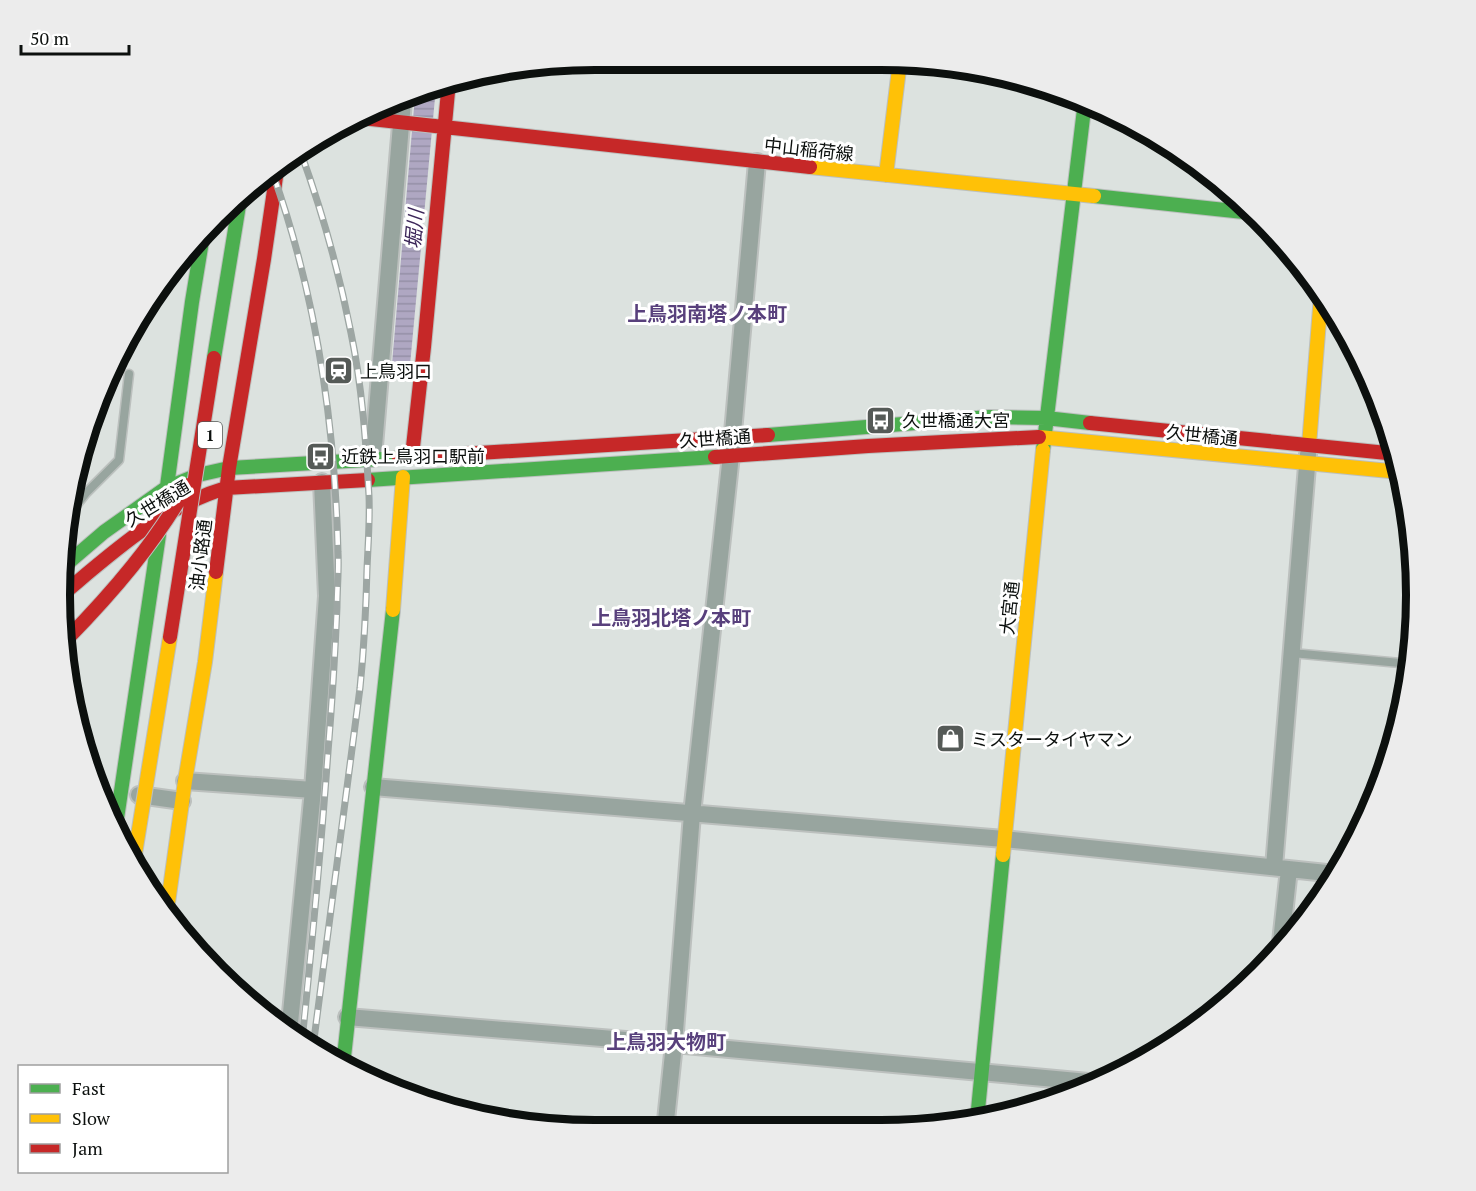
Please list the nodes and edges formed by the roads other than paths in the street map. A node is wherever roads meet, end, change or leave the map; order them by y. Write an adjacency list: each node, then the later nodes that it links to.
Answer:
1 (899, 71): 9 (main road)
2 (447, 92): 7 (main road)
3 (403, 107): 6 (street)
4 (1084, 111): 11 (main road, 大宮通)
5 (375, 119): 6 (main road, 中山稲荷線)
6 (403, 122): 7 (main road, 中山稲荷線); 31 (street)
7 (442, 127): 8 (main road, 中山稲荷線); 30 (main road)
8 (757, 162): 9 (main road, 中山稲荷線); 21 (street)
9 (886, 175): 11 (main road, 中山稲荷線)
10 (276, 179): 34 (main road, 油小路通)
11 (1074, 194): 13 (main road, 中山稲荷線); 18 (main road, 大宮通)
12 (238, 211): 58 (main road, bridge)
13 (1238, 211)
14 (201, 249): 39 (main road)
15 (1321, 310): 24 (main road)
16 (129, 374): 42 (lane)
17 (220, 404): 47 (main road, 1, bridge)
18 (1046, 418): 19 (main road, 久世橋通); 20 (main road, 久世橋通); 22 (main road, 大宮通)
19 (867, 428): 21 (main road, 久世橋通); 25 (street)
20 (1191, 433): 24 (main road, 久世橋通); 27 (street)
21 (732, 438): 23 (main road, 久世橋通); 29 (street)
22 (1044, 438): 25 (main road, 久世橋通); 27 (main road, 久世橋通); 57 (main road, 大宮通)
23 (605, 445): 26 (main road, 久世橋通); 32 (street)
24 (1309, 445): 28 (main road, 久世橋通); 33 (street)
25 (868, 446): 29 (main road, 久世橋通)
26 (478, 452): 30 (main road, 久世橋通); 36 (street)
27 (1189, 452): 33 (main road, 久世橋通)
28 (1386, 453)
29 (730, 455): 32 (main road, 久世橋通); 56 (street)
30 (412, 456): 31 (main road, 久世橋通)
31 (373, 458): 34 (main road, 久世橋通)
32 (605, 464): 36 (main road, 久世橋通)
33 (1306, 464): 35 (main road, 久世橋通); 48 (street)
34 (229, 468): 39 (main road, 久世橋通); 40 (main road, 油小路通)
35 (1390, 471)
36 (479, 473): 37 (main road, 久世橋通)
37 (403, 477): 38 (main road, 久世橋通); 51 (main road)
38 (322, 482): 40 (main road, 久世橋通); 52 (street)
39 (166, 488): 44 (main road); 45 (main road, 久世橋通)
40 (226, 488): 44 (main road, 久世橋通); 50 (main road, 油小路通)
41 (81, 493): 42 (lane)
42 (86, 494): 43 (lane)
43 (79, 502)
44 (162, 516): 46 (main road, 久世橋通); 53 (main road)
45 (72, 559)
46 (70, 588)
47 (72, 634)
48 (1292, 653): 49 (lane); 59 (street)
49 (1401, 663)
50 (185, 781): 52 (street); 54 (main road, 油小路通)
51 (373, 787): 56 (street); 63 (main road)
52 (313, 790): 64 (street)
53 (121, 793): 54 (street); 55 (main road)
54 (182, 801): 61 (main road, 油小路通)
55 (118, 813)
56 (692, 814): 57 (street); 65 (street)
57 (1004, 839): 59 (street); 67 (main road, 大宮通)
58 (136, 848)
59 (1282, 868): 60 (street); 62 (street)
60 (1326, 873)
61 (168, 900)
62 (1280, 935)
63 (347, 1017): 65 (street); 66 (main road)
64 (286, 1019)
65 (674, 1044): 67 (street); 70 (street)
66 (343, 1055)
67 (982, 1073): 68 (street); 69 (main road, 大宮通)
68 (1080, 1081)
69 (978, 1111)
70 (666, 1120)

